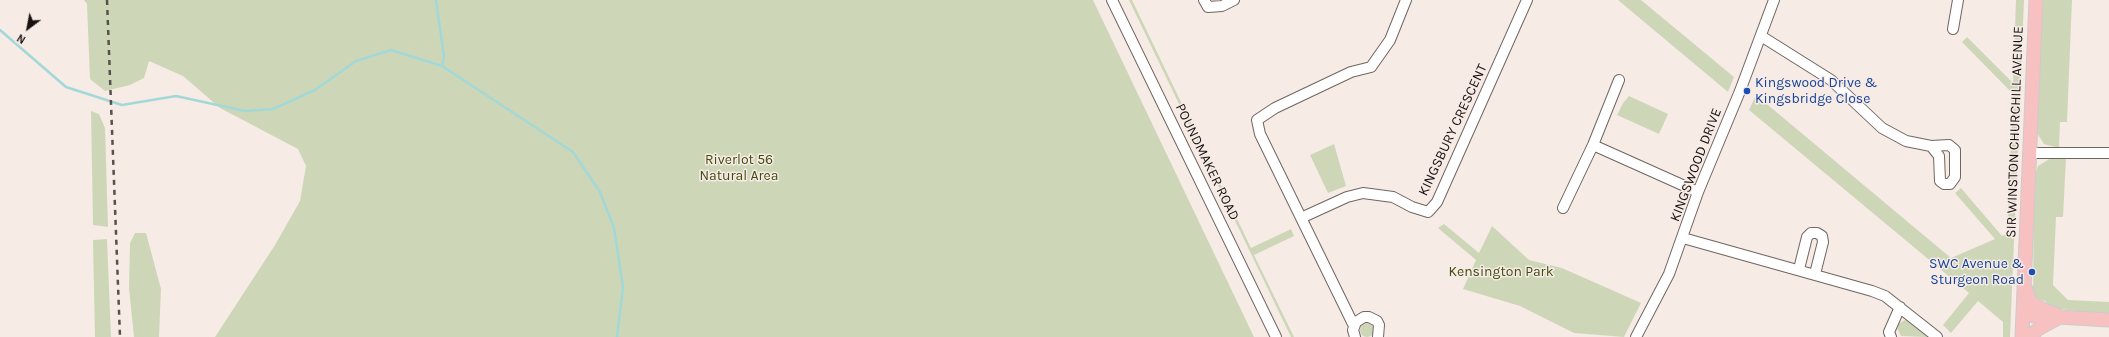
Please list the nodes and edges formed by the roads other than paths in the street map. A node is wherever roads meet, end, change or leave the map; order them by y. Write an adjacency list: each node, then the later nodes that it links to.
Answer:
1 (1112, 0): 28 (street, POUNDMAKER ROAD)
2 (1204, 0): 3 (street)
3 (1234, 0)
4 (1406, 0): 18 (street)
5 (1527, 0): 18 (street, KINGSBURY CRESCENT)
6 (1774, 0): 10 (street, KINGSWOOD DRIVE)
7 (1958, 0): 9 (street)
8 (2036, 0): 14 (main road, SIR WINSTON CHURCHILL AVENUE)
9 (1953, 29)
10 (1761, 36): 13 (street); 16 (street, KINGSWOOD DRIVE)
11 (1619, 80): 12 (street)
12 (1593, 145): 16 (street); 17 (street)
13 (1931, 146)
14 (2029, 153): 15 (street); 22 (main road, SIR WINSTON CHURCHILL AVENUE)
15 (2109, 153)
16 (1698, 192): 19 (street, KINGSWOOD DRIVE)
17 (1563, 208)
18 (1301, 218): 27 (street)
19 (1683, 238): 20 (street); 31 (street, KINGSWOOD DRIVE)
20 (1799, 270): 21 (street); 21 (street)
21 (1815, 274): 23 (street)
22 (2025, 287): 24 (main road, SIR WINSTON CHURCHILL AVENUE); 25 (main road)
23 (1900, 307): 32 (street); 33 (street)
24 (2024, 315): 25 (main road); 34 (main road, SIR WINSTON CHURCHILL AVENUE)
25 (2064, 318): 26 (main road); 35 (main road)
26 (2109, 320)
27 (1354, 326): 29 (street); 30 (street)
28 (1276, 337)
29 (1355, 337)
30 (1378, 337)
31 (1636, 337)
32 (1891, 337)
33 (1937, 337)
34 (2022, 337)
35 (2030, 337)

